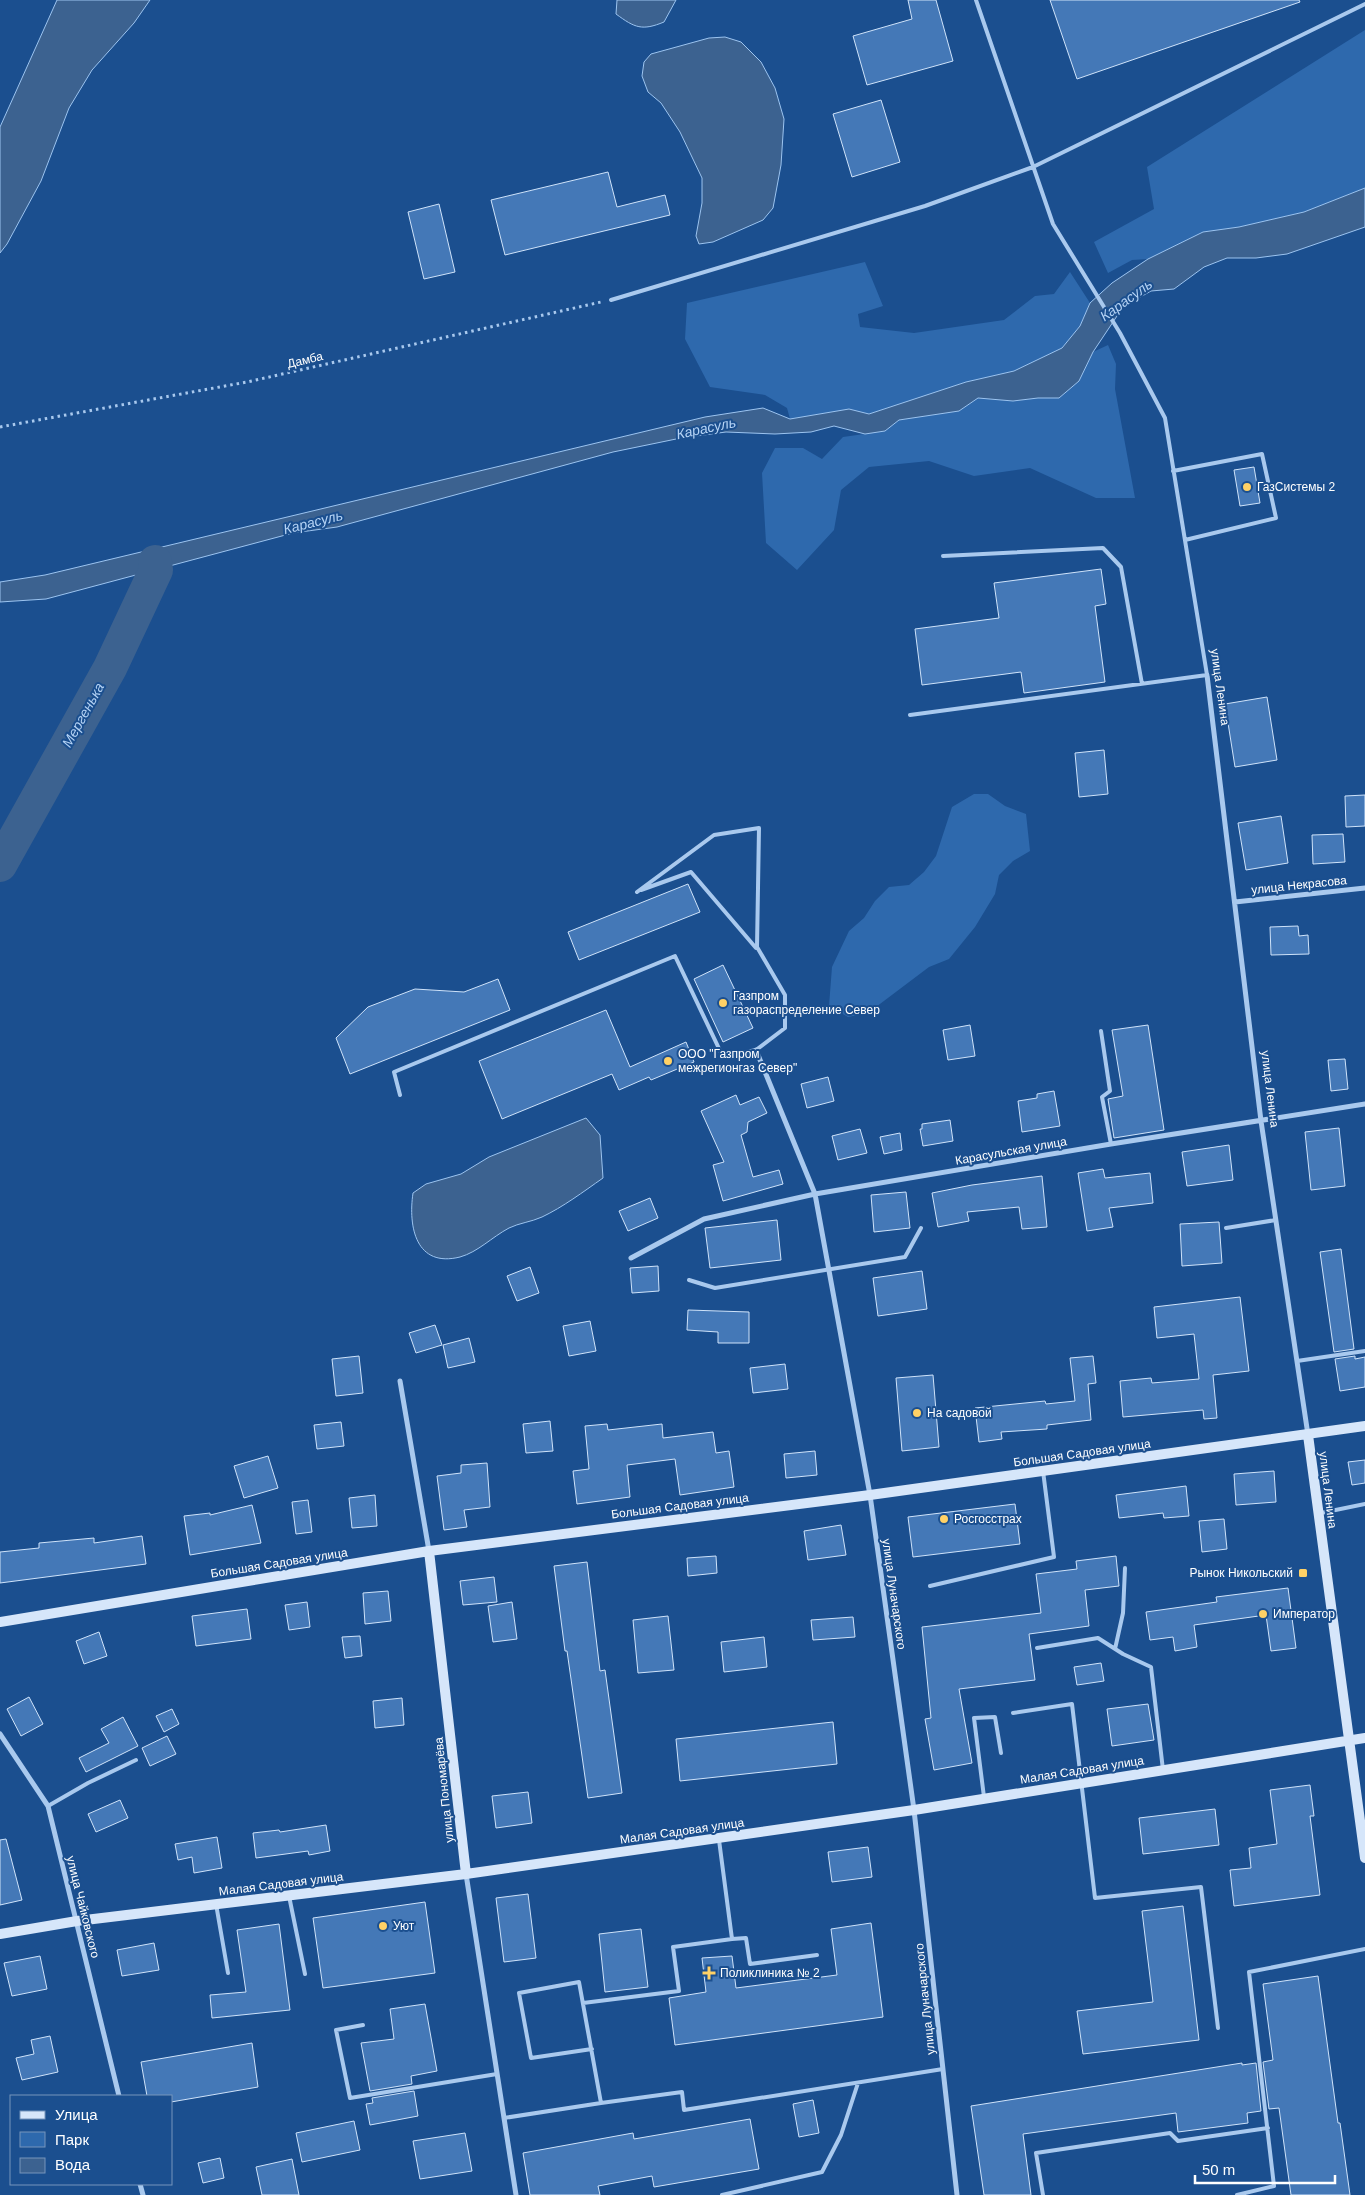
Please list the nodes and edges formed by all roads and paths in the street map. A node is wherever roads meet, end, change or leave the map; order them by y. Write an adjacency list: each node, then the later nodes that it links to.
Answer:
1 (976, 0): 3 (lane, улица Ленина)
2 (1365, 4): 3 (lane)
3 (1033, 168): 4 (lane); 6 (lane, улица Ленина)
4 (611, 300): 5 (path, Дамба)
5 (0, 427)
6 (1173, 471): 7 (lane, улица Ленина); 7 (lane)
7 (1185, 540): 9 (lane, улица Ленина)
8 (943, 556): 10 (lane)
9 (1207, 675): 10 (lane); 13 (street, улица Ленина)
10 (1142, 684): 11 (lane)
11 (910, 715)
12 (1365, 888): 13 (street, улица Некрасова)
13 (1235, 902): 19 (street, улица Ленина)
14 (760, 953): 14 (lane); 16 (lane)
15 (1102, 1031): 20 (lane)
16 (756, 1050): 17 (lane); 21 (street)
17 (400, 1095)
18 (1365, 1104): 19 (street, Карасульская улица)
19 (1261, 1121): 20 (street, Карасульская улица); 22 (street, улица Ленина)
20 (1111, 1144): 21 (street, Карасульская улица)
21 (815, 1194): 25 (street); 26 (street, улица Луначарского)
22 (1276, 1220): 24 (lane); 29 (street, улица Ленина)
23 (921, 1228): 26 (lane)
24 (1226, 1228)
25 (631, 1258)
26 (829, 1270): 27 (lane); 34 (street, улица Луначарского)
27 (689, 1280)
28 (1365, 1351): 29 (lane)
29 (1297, 1361): 32 (street, улица Ленина)
30 (400, 1381): 37 (street, улица Пономарёва)
31 (1365, 1426): 32 (street, Большая Садовая улица)
32 (1308, 1435): 33 (street, Большая Садовая улица); 36 (street, улица Ленина)
33 (1043, 1471): 34 (street, Большая Садовая улица); 39 (lane)
34 (870, 1495): 37 (street, Большая Садовая улица); 53 (street, улица Луначарского)
35 (1365, 1504): 36 (lane)
36 (1318, 1513): 46 (street, улица Ленина)
37 (429, 1550): 40 (street, Большая Садовая улица); 56 (street, улица Пономарёва)
38 (1125, 1568): 42 (lane)
39 (930, 1586)
40 (0, 1622)
41 (1037, 1648): 42 (lane)
42 (1114, 1649): 49 (lane)
43 (1013, 1713): 50 (lane)
44 (0, 1734): 52 (street, улица Чайковского)
45 (1365, 1738): 46 (street, Малая Садовая улица)
46 (1349, 1740): 49 (street, Малая Садовая улица); 55 (street, улица Ленина)
47 (1000, 1753): 51 (lane)
48 (136, 1760): 52 (lane)
49 (1163, 1770): 50 (street, Малая Садовая улица)
50 (1080, 1783): 51 (street, Малая Садовая улица); 68 (lane)
51 (985, 1799): 53 (street, Малая Садовая улица)
52 (48, 1806): 59 (street, улица Чайковского)
53 (914, 1810): 54 (street, Малая Садовая улица); 70 (street, улица Луначарского)
54 (719, 1838): 56 (street, Малая Садовая улица); 61 (lane)
55 (1365, 1858)
56 (466, 1874): 57 (street, Малая Садовая улица); 71 (street, улица Пономарёва)
57 (288, 1896): 58 (street, Малая Садовая улица); 65 (lane)
58 (216, 1904): 59 (street, Малая Садовая улица); 64 (lane)
59 (77, 1921): 60 (street, Малая Садовая улица); 73 (street, улица Чайковского)
60 (0, 1934)
61 (732, 1939): 63 (lane); 66 (lane)
62 (1365, 1949): 76 (lane)
63 (817, 1955)
64 (228, 1973)
65 (305, 1974)
66 (583, 2003): 69 (lane); 69 (lane)
67 (363, 2025): 71 (lane)
68 (1218, 2028)
69 (592, 2049): 74 (lane)
70 (943, 2069): 72 (lane); 79 (street, улица Луначарского)
71 (497, 2074): 75 (street, улица Пономарёва)
72 (858, 2082): 74 (lane); 78 (lane)
73 (119, 2095)
74 (602, 2104): 75 (lane)
75 (504, 2118): 77 (street, улица Пономарёва)
76 (1268, 2128): 80 (lane); 81 (lane)
77 (516, 2195)
78 (722, 2195)
79 (957, 2195)
80 (1043, 2195)
81 (1238, 2195)

